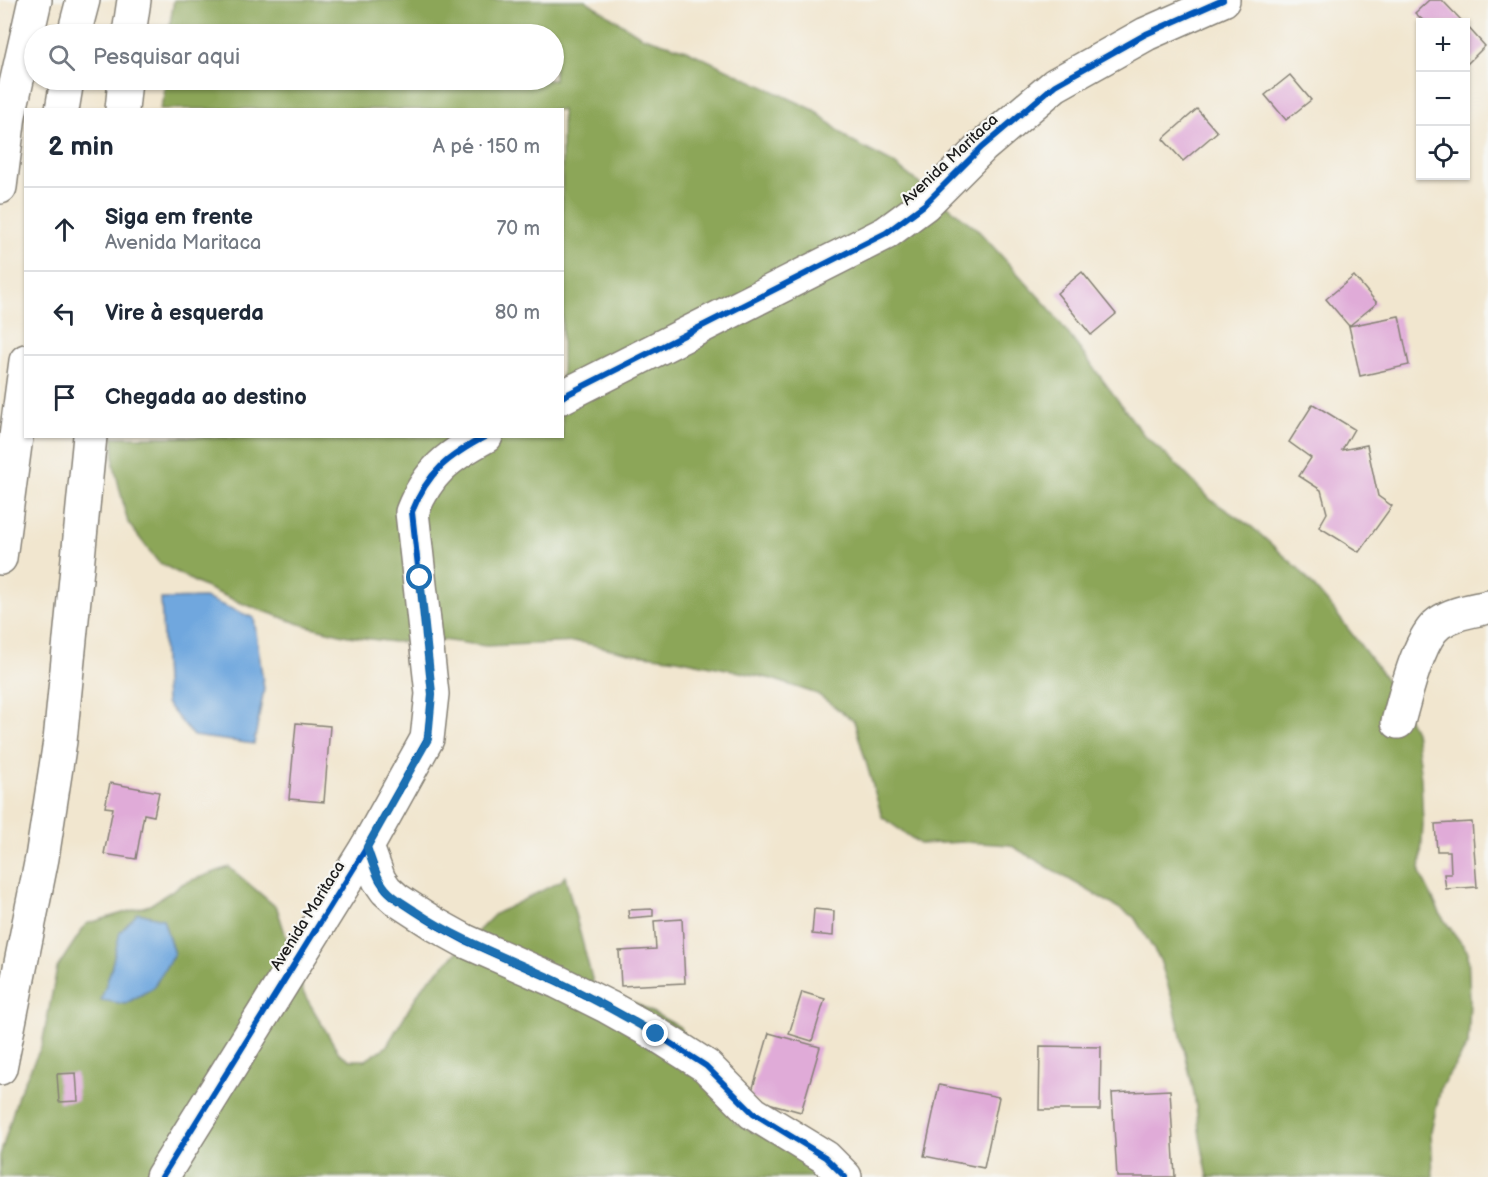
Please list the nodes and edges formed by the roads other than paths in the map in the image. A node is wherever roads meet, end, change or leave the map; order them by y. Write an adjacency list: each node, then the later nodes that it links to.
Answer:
1 (35, 0): 5 (main road)
2 (83, 0): 6 (main road)
3 (134, 0): 7 (main road)
4 (1223, 0): 15 (main road, Avenida Maritaca)
5 (30, 24)
6 (77, 24)
7 (130, 24)
8 (24, 49): 13 (main road)
9 (65, 90): 11 (main road)
10 (124, 90): 12 (main road)
11 (62, 108)
12 (122, 108)
13 (0, 187)
14 (24, 376): 18 (main road)
15 (564, 396)
16 (90, 438): 22 (main road)
17 (482, 438): 21 (main road, Avenida Maritaca)
18 (0, 558)
19 (1488, 607): 20 (main road)
20 (1398, 722)
21 (367, 847): 23 (main road, Avenida Maritaca); 24 (main road)
22 (0, 1068)
23 (162, 1177)
24 (845, 1177)

